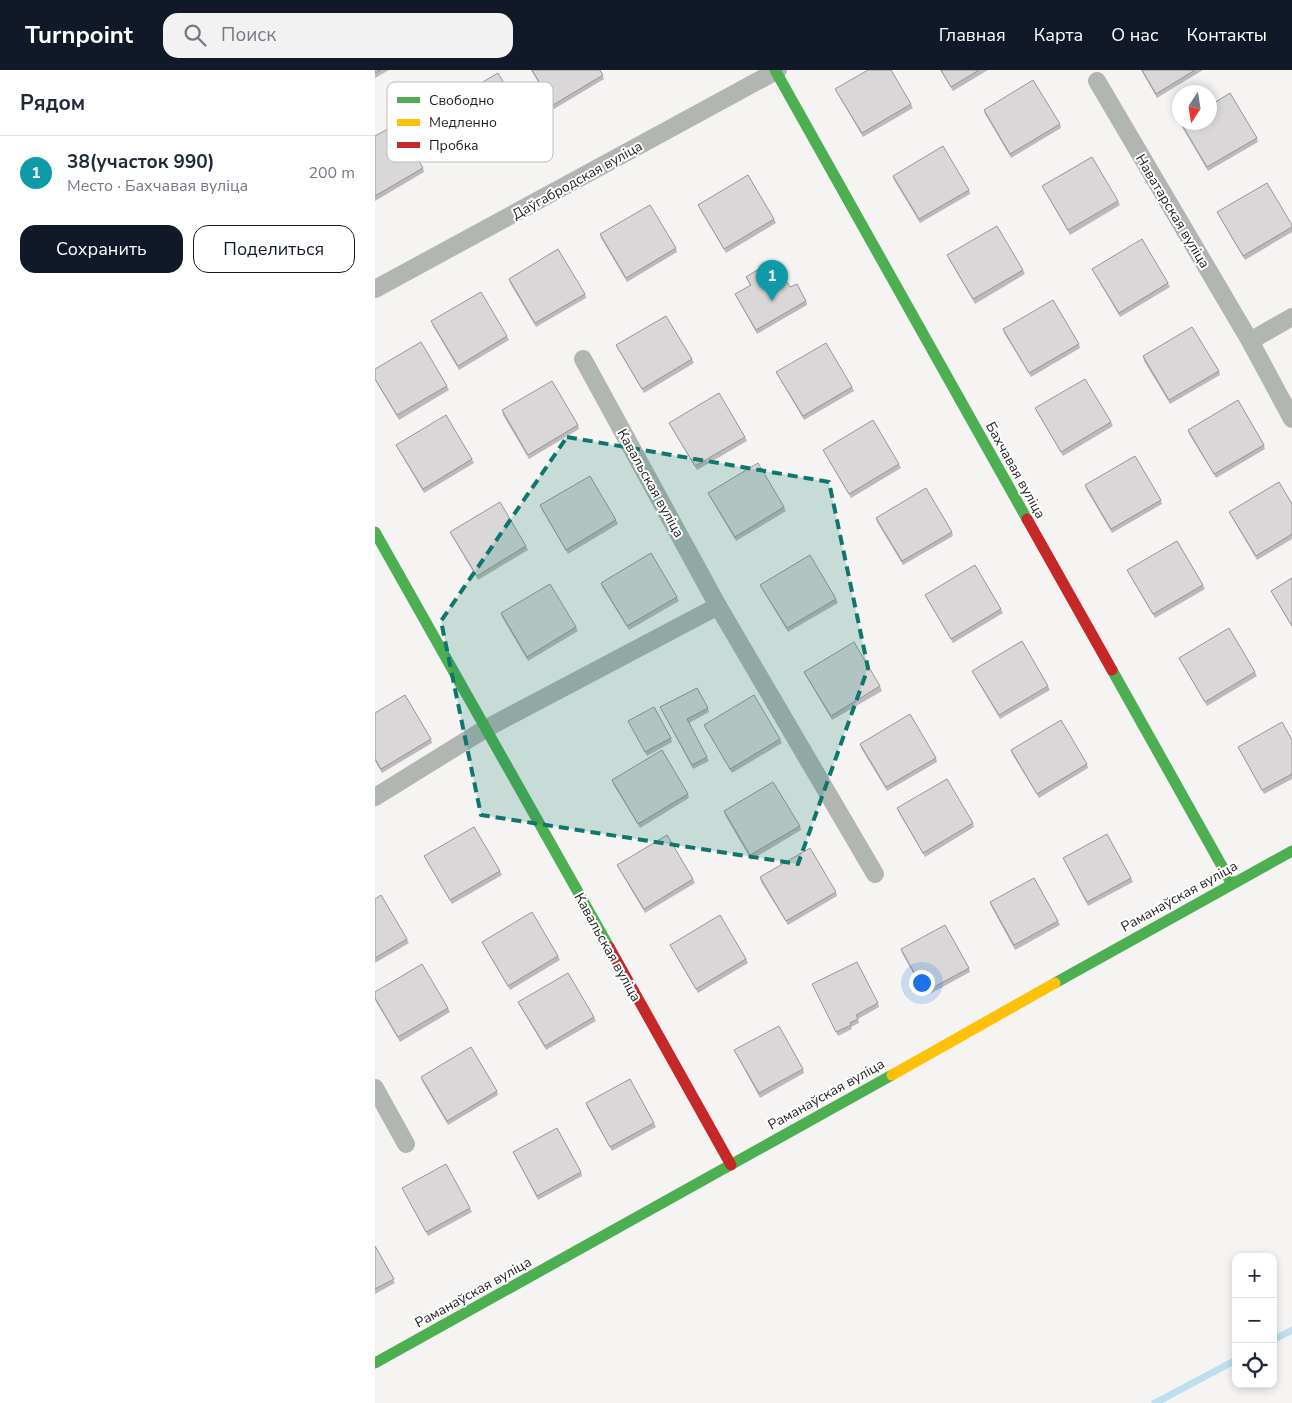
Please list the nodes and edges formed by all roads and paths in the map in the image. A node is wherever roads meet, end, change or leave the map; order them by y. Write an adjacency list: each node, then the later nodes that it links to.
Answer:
1 (776, 70): 3 (street, Даўгабродская вуліца); 14 (street, Бахчавая вуліца)
2 (1097, 81): 5 (street, Наватарская вуліца)
3 (375, 289)
4 (1292, 317): 5 (street)
5 (1250, 341): 7 (street, Наватарская вуліца)
6 (583, 359): 9 (street, Кавальская вуліца)
7 (1292, 419)
8 (375, 532): 10 (street, Кавальская вуліца)
9 (718, 606): 10 (street); 13 (street, Кавальская вуліца)
10 (485, 729): 11 (street); 17 (street, Кавальская вуліца)
11 (375, 797)
12 (1292, 851): 14 (street, Раманаўская вуліца)
13 (875, 874)
14 (1232, 884): 17 (street, Раманаўская вуліца)
15 (375, 1088): 16 (street)
16 (406, 1144)
17 (731, 1165): 18 (street, Раманаўская вуліца)
18 (375, 1363)

